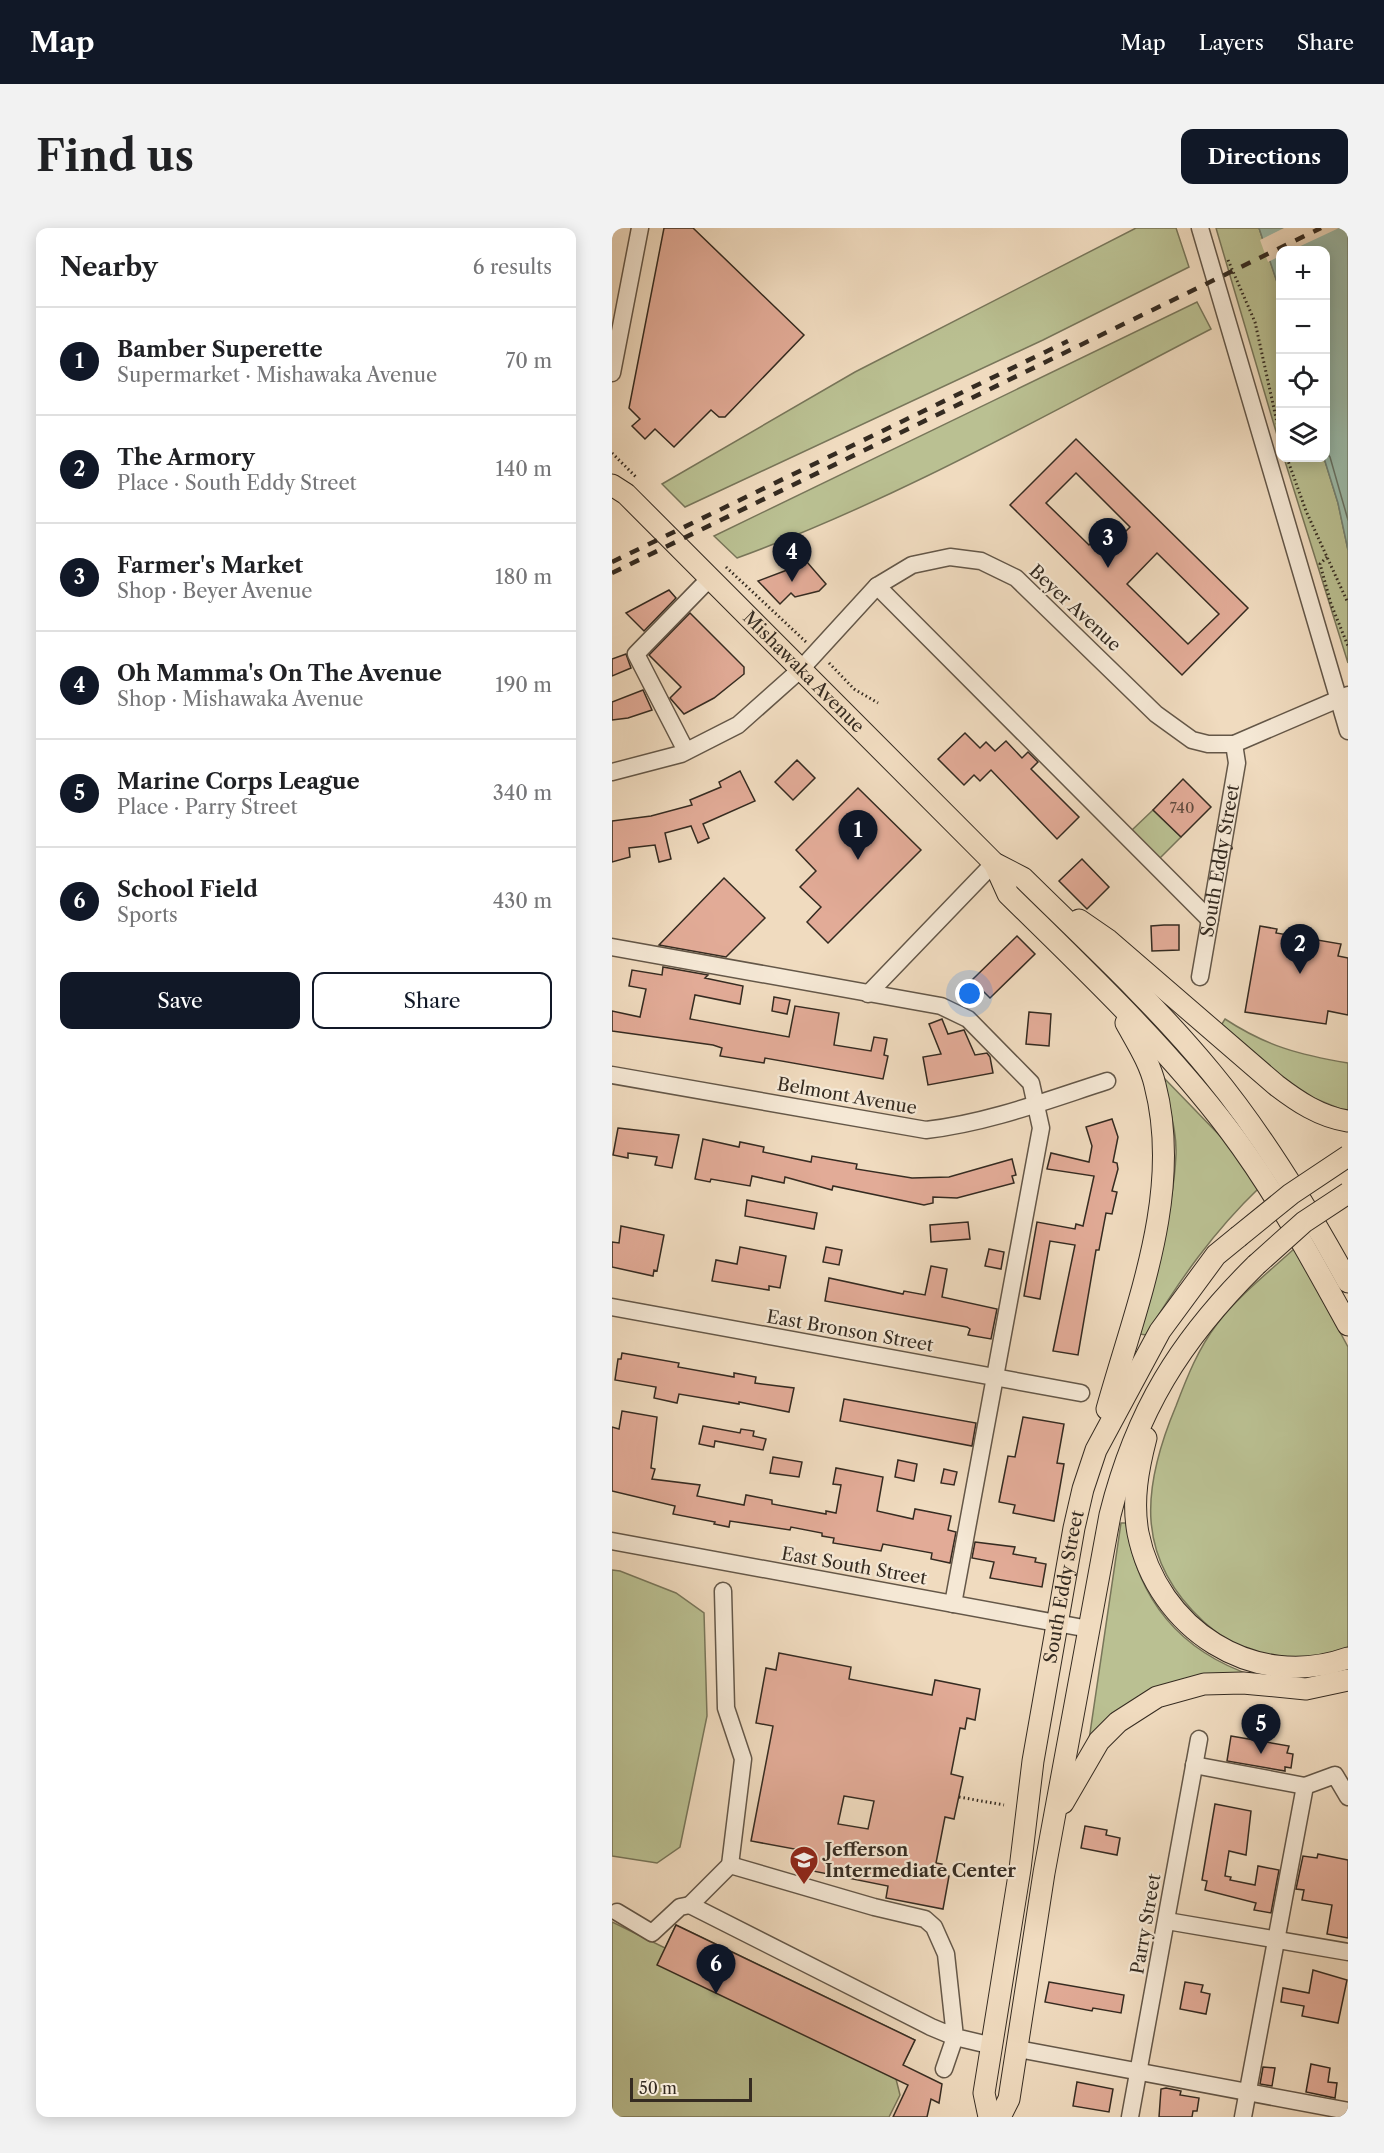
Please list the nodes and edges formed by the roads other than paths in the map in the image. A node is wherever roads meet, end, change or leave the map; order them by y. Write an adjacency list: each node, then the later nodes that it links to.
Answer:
1 (640, 228): 3 (street)
2 (1200, 228): 9 (street)
3 (616, 327): 4 (street)
4 (612, 373)
5 (612, 484): 6 (main road, Mishawaka Avenue)
6 (711, 577): 8 (main road, Mishawaka Avenue); 12 (street)
7 (878, 586): 8 (street, Beyer Avenue); 11 (street, Beyer Avenue); 16 (street)
8 (801, 669): 12 (street, Beyer Avenue); 14 (main road, Mishawaka Avenue)
9 (1343, 697): 10 (street); 11 (street)
10 (1348, 731)
11 (1234, 744): 16 (street, South Eddy Street)
12 (686, 751): 13 (street, Beyer Avenue)
13 (612, 772)
14 (994, 863): 15 (main road, Mishawaka Avenue); 19 (street); 20 (main road, Mishawaka Avenue)
15 (1038, 893): 24 (main road); 27 (main road)
16 (1210, 920): 18 (street, South Eddy Street)
17 (612, 948): 19 (street)
18 (1200, 977)
19 (868, 994): 23 (street)
20 (1113, 999): 29 (main road, Mishawaka Avenue); 33 (main road)
21 (612, 1075): 23 (street, Belmont Avenue)
22 (1107, 1081): 23 (street, Belmont Avenue)
23 (1036, 1104): 30 (street)
24 (1348, 1121)
25 (1348, 1156): 33 (main road, South Eddy Street, bridge)
26 (1348, 1193): 31 (main road, South Eddy Street, bridge)
27 (1348, 1282)
28 (612, 1307): 30 (street, East Bronson Street)
29 (1348, 1324)
30 (994, 1377): 32 (street, East Bronson Street); 36 (street)
31 (1160, 1386): 38 (main road, South Eddy Street); 39 (main road)
32 (1081, 1393)
33 (1096, 1450): 37 (main road, South Eddy Street)
34 (612, 1541): 36 (street, East South Street)
35 (723, 1591): 46 (street)
36 (953, 1604): 37 (street, East South Street)
37 (1057, 1622): 38 (street, East South Street); 53 (main road, South Eddy Street)
38 (1089, 1629): 45 (main road, South Eddy Street)
39 (1348, 1658)
40 (1348, 1680): 45 (main road)
41 (1199, 1739): 42 (street, Parry Street)
42 (1194, 1765): 43 (street); 49 (street, Parry Street)
43 (1305, 1786): 44 (street); 50 (street)
44 (1348, 1797)
45 (1053, 1822): 54 (main road, South Eddy Street)
46 (730, 1865): 47 (street); 52 (street)
47 (690, 1905): 48 (street); 52 (street)
48 (617, 1912)
49 (1167, 1921): 50 (street); 56 (street, Parry Street)
50 (1276, 1939): 51 (street); 57 (street)
51 (1348, 1952)
52 (955, 2037): 53 (street); 55 (street)
53 (993, 2046): 59 (main road, South Eddy Street)
54 (1018, 2049): 56 (street); 60 (main road, South Eddy Street)
55 (944, 2069)
56 (1139, 2071): 57 (street); 61 (street, Parry Street)
57 (1248, 2093): 58 (street); 62 (street)
58 (1348, 2111)
59 (989, 2117)
60 (1000, 2117)
61 (1130, 2117)
62 (1244, 2117)

